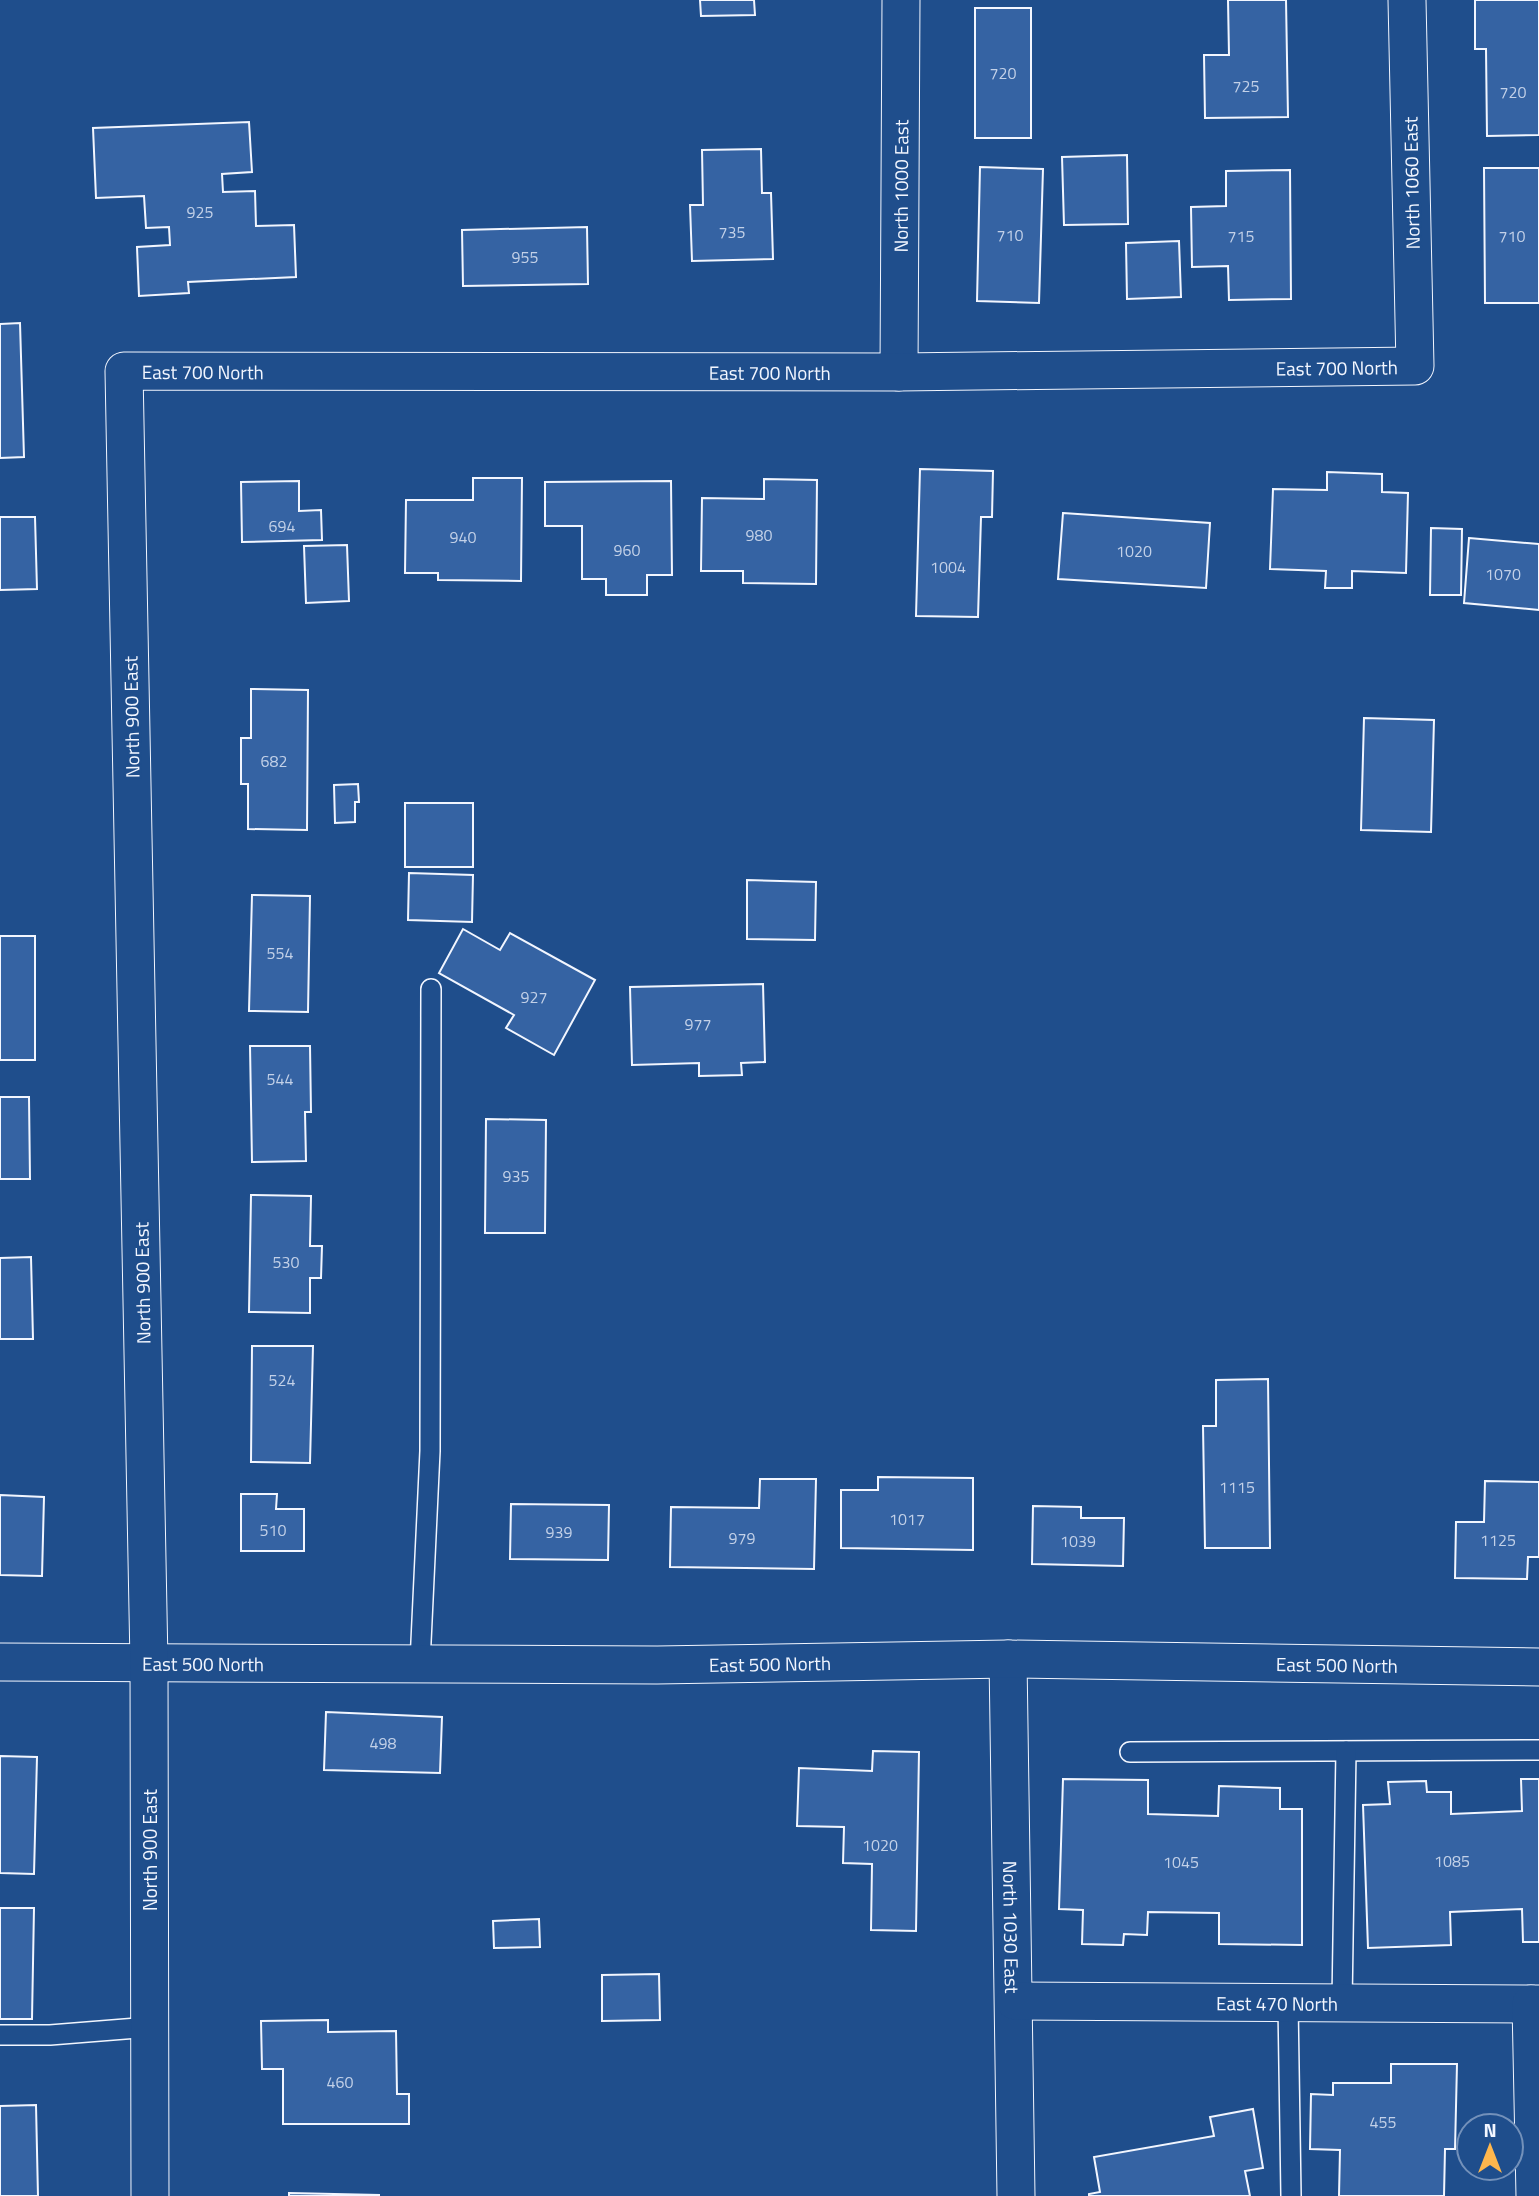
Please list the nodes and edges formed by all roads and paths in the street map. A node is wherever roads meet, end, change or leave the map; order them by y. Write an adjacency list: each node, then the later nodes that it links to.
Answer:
1 (901, 0): 5 (street, North 1000 East)
2 (1407, 0): 3 (street, North 1060 East)
3 (1415, 366): 5 (street, East 700 North)
4 (124, 371): 5 (street, East 700 North); 9 (street, North 900 East)
5 (899, 372)
6 (431, 989): 10 (lane)
7 (1008, 1659): 10 (street, East 500 North); 11 (street, East 500 North); 15 (street, North 1030 East)
8 (0, 1662): 9 (street, East 500 North)
9 (149, 1662): 10 (street, East 500 North); 19 (street, North 900 East)
10 (420, 1663)
11 (1539, 1667)
12 (1539, 1750): 13 (lane)
13 (1346, 1751): 14 (lane); 17 (lane)
14 (1130, 1752)
15 (1015, 2001): 16 (street, East 470 North); 22 (street, North 1030 East)
16 (1288, 2003): 17 (street, East 470 North); 23 (lane)
17 (1342, 2003): 18 (street, East 470 North)
18 (1535, 2004): 24 (street)
19 (150, 2027): 20 (lane); 21 (street, North 900 East)
20 (0, 2035)
21 (150, 2196)
22 (1017, 2196)
23 (1291, 2196)
24 (1535, 2196)

